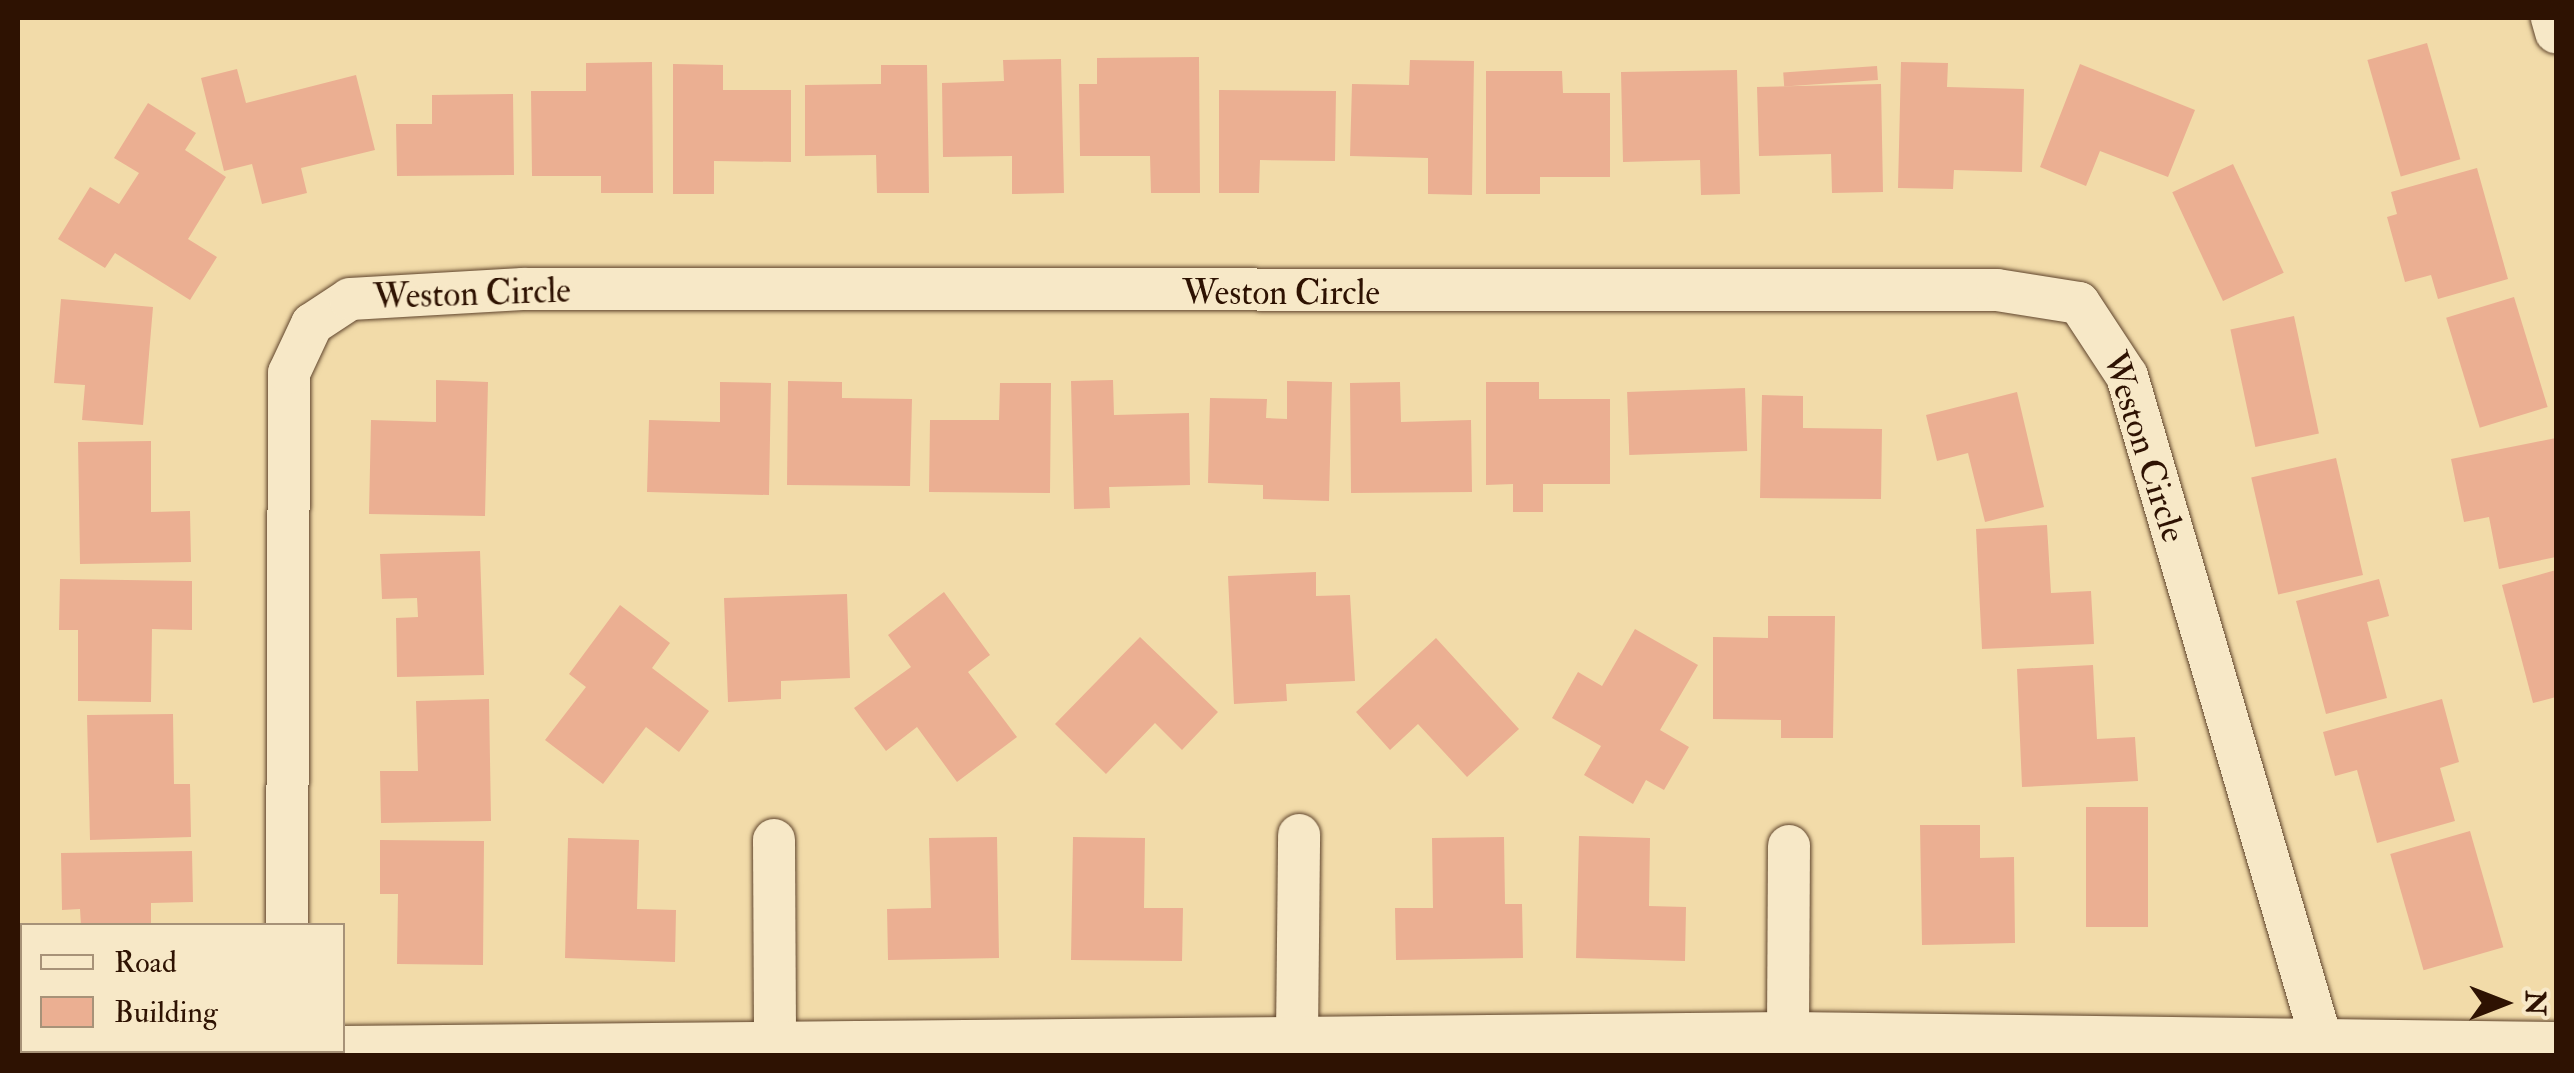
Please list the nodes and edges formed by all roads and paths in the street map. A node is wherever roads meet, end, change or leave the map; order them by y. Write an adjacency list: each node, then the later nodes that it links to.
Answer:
1 (2552, 18): 2 (street)
2 (2556, 32)
3 (1300, 836): 9 (street)
4 (774, 840): 8 (street)
5 (1789, 846): 7 (street)
6 (287, 923): 11 (street, Weston Circle)
7 (1788, 1033): 9 (street); 11 (street)
8 (775, 1036): 9 (street); 12 (street)
9 (1296, 1036)
10 (2556, 1043): 11 (street)
11 (2323, 1046)
12 (345, 1047)
13 (62, 1053): 14 (street)
14 (18, 1054)

